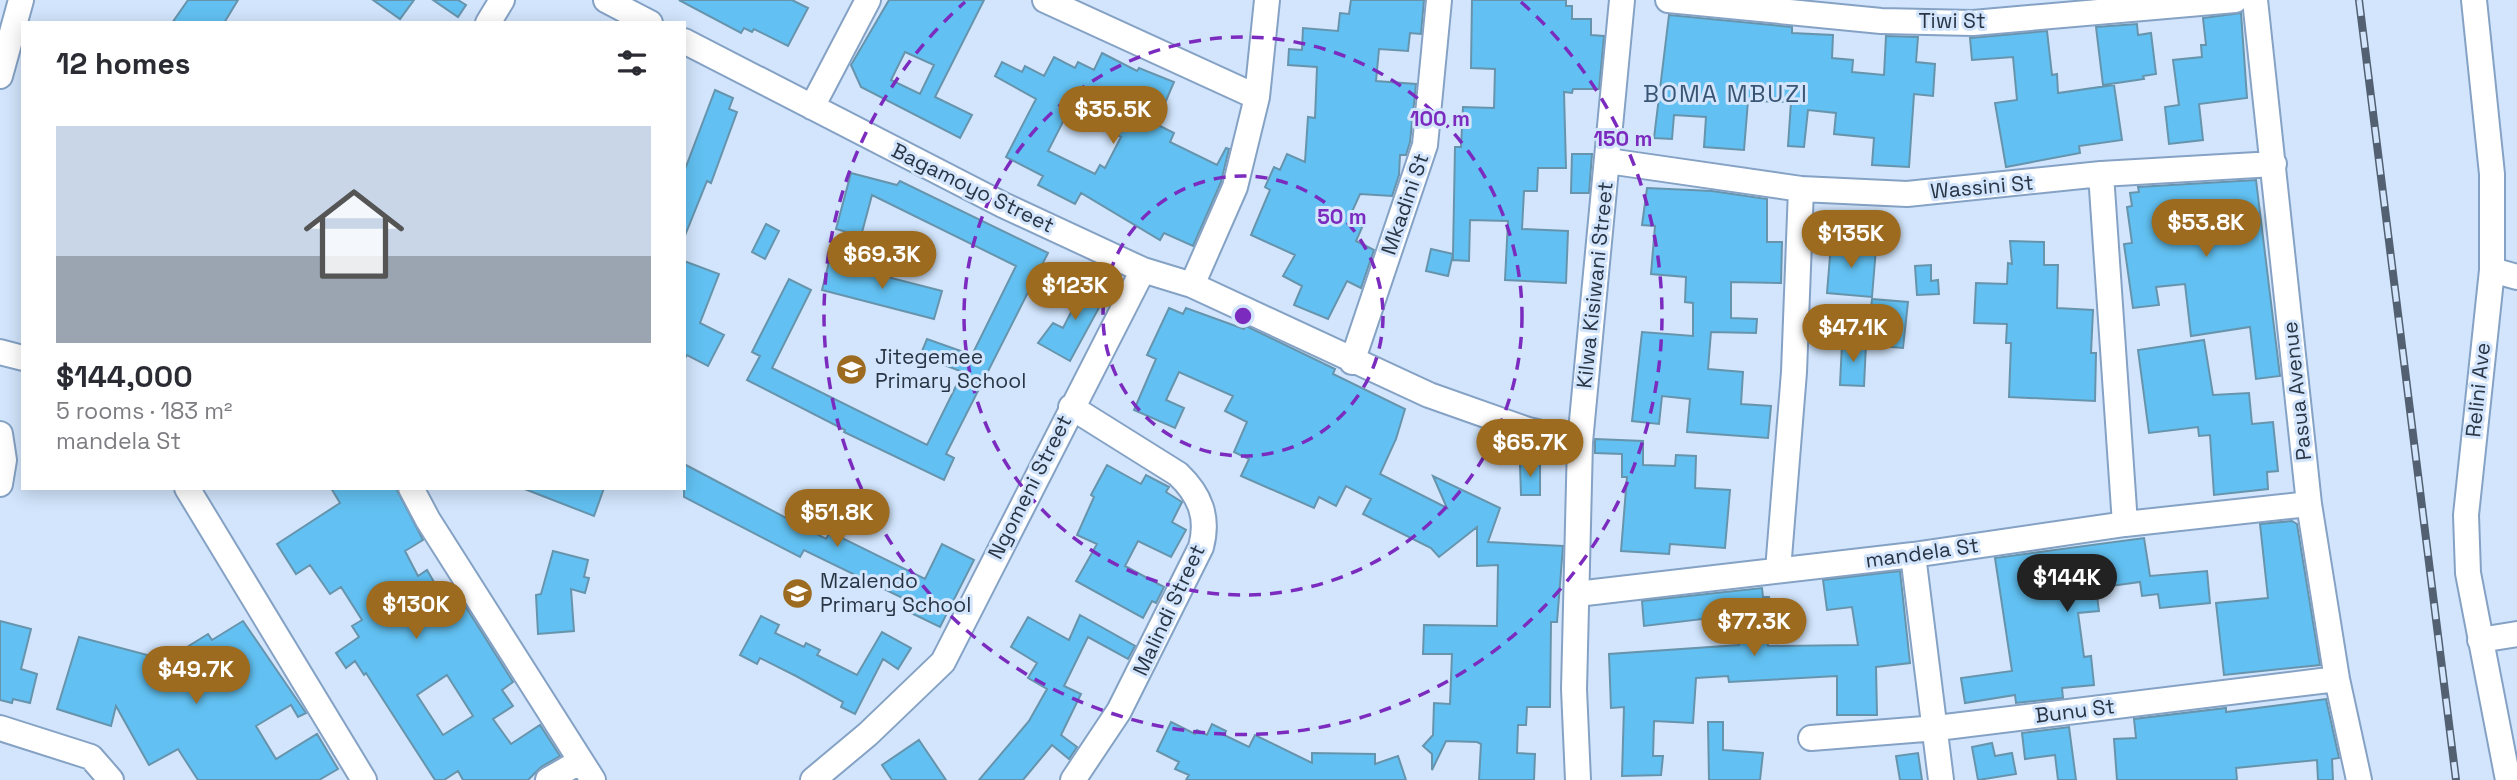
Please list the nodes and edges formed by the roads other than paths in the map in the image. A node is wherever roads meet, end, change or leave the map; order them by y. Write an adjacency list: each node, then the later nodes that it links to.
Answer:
1 (20, 0): 16 (street)
2 (502, 0): 14 (street)
3 (606, 0): 15 (street)
4 (868, 0): 20 (street)
5 (1045, 0): 19 (street)
6 (1267, 0): 19 (street)
7 (1439, 0): 31 (street, Mkadini St)
8 (1622, 0): 21 (street, Kilwa Kisiwani Street)
9 (1668, 0): 13 (street, Tiwi St)
10 (2235, 0): 13 (street, Tiwi St)
11 (2255, 0): 22 (street, Pasua Avenue)
12 (2474, 0): 26 (street, Relini Ave)
13 (2079, 8)
14 (489, 21)
15 (646, 21)
16 (17, 34): 18 (street)
17 (686, 42): 20 (street, Bagamoyo Street)
18 (0, 76)
19 (1257, 97): 28 (street)
20 (812, 107): 25 (street, Bagamoyo Street)
21 (1608, 161): 24 (street, Wassini St); 34 (street, Kilwa Kisiwani Street)
22 (2274, 164): 23 (street, Wassini St); 38 (street, Pasua Avenue)
23 (2101, 174): 24 (street, Wassini St); 39 (street)
24 (1801, 189): 41 (street)
25 (1143, 270): 28 (street, Bagamoyo Street); 32 (street, Ngomeni Street)
26 (2492, 270): 27 (street); 44 (street, Relini Ave)
27 (2517, 277)
28 (1192, 285): 31 (street, Bagamoyo Street)
29 (0, 352): 30 (street)
30 (21, 357)
31 (1352, 362): 34 (street, Bagamoyo Street)
32 (1070, 407): 54 (street, Ngomeni Street); 55 (street, Malindi Street)
33 (0, 434): 35 (street)
34 (1580, 442): 42 (street, Kilwa Kisiwani Street)
35 (0, 484)
36 (188, 490): 52 (street)
37 (412, 490): 49 (street)
38 (2309, 504): 39 (street, mandela St); 45 (street, Pasua Avenue)
39 (2125, 524): 40 (street, mandela St)
40 (1913, 555): 41 (street, mandela St); 47 (street)
41 (1778, 570): 42 (street, mandela St)
42 (1577, 594): 56 (street, Kilwa Kisiwani Street)
43 (2517, 634): 44 (street)
44 (2480, 640): 50 (street, Relini Ave)
45 (2337, 679): 47 (street, Bunu St); 58 (street, Pasua Avenue)
46 (0, 728): 51 (street)
47 (1937, 728): 48 (street, Bunu St); 57 (street)
48 (1811, 738)
49 (587, 771): 53 (street)
50 (2511, 775)
51 (111, 780)
52 (364, 780)
53 (548, 780)
54 (813, 780)
55 (1073, 780)
56 (1578, 780)
57 (1941, 780)
58 (2360, 780)

